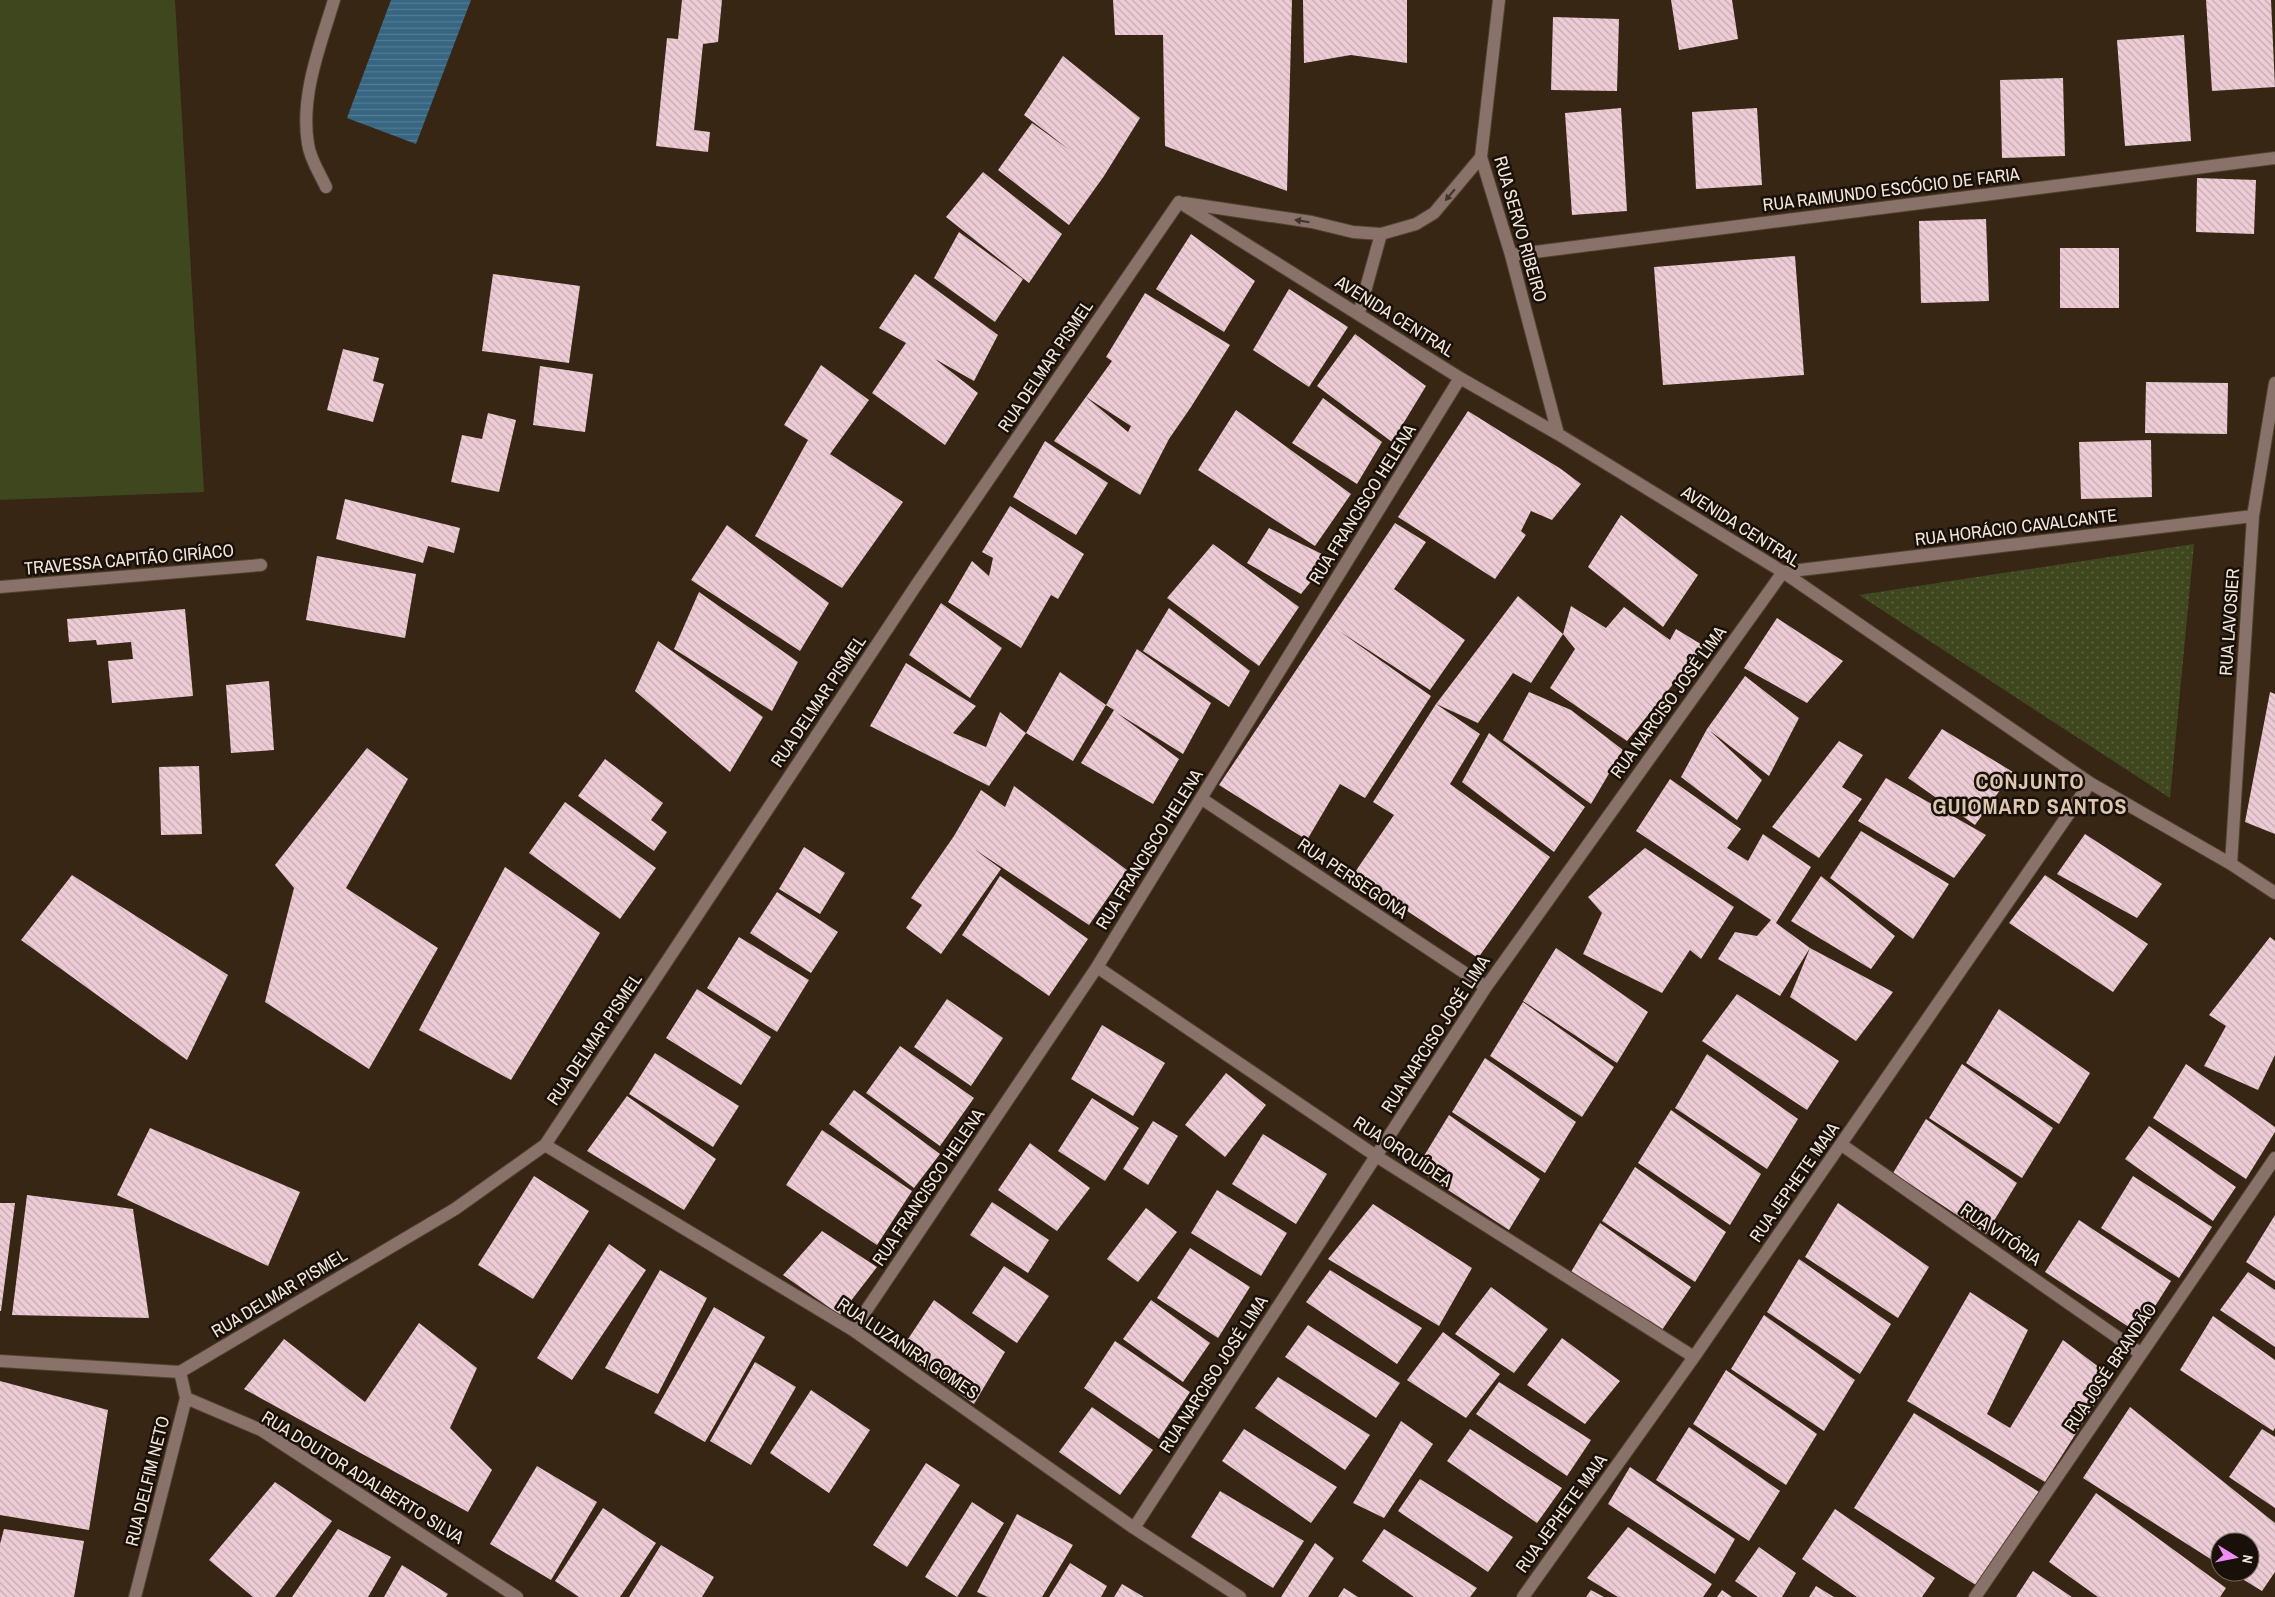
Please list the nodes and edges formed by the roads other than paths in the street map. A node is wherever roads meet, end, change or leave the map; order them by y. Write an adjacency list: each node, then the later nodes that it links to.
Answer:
1 (334, 0): 5 (street)
2 (1499, 0): 3 (street, RUA SERVO RIBEIRO)
3 (1480, 157): 7 (street, one-way to 7); 8 (street, RUA SERVO RIBEIRO)
4 (2275, 158): 8 (street, RUA RAIMUNDO ESCÓCIO DE FARIA)
5 (326, 188)
6 (1179, 202): 7 (street, one-way to 6); 9 (street, AVENIDA CENTRAL); 23 (street, RUA DELMAR PISMEL)
7 (1381, 234): 9 (street)
8 (1511, 255): 12 (street, RUA SERVO RIBEIRO)
9 (1359, 313): 10 (street, AVENIDA CENTRAL)
10 (1460, 378): 12 (street, AVENIDA CENTRAL); 18 (street, RUA FRANCISCO HELENA)
11 (2275, 384): 13 (street, RUA LAVOSIER)
12 (1558, 434): 15 (street, AVENIDA CENTRAL)
13 (2253, 516): 15 (street, RUA HORÁCIO CAVALCANTE); 19 (street, RUA LAVOSIER)
14 (261, 566): 16 (street, TRAVESSA CAPITÃO CIRÍACO)
15 (1782, 572): 17 (street, AVENIDA CENTRAL); 22 (street, RUA NARCISO JOSÉ LIMA)
16 (0, 587)
17 (2090, 783): 19 (street, AVENIDA CENTRAL); 24 (street, RUA JEPHETE MAIA)
18 (1202, 799): 21 (street, RUA FRANCISCO HELENA); 22 (street, RUA PERSEGONA)
19 (2231, 864): 20 (street, AVENIDA CENTRAL)
20 (2275, 894)
21 (1097, 967): 25 (street, RUA ORQUÍDEA); 27 (street, RUA FRANCISCO HELENA)
22 (1486, 987): 25 (street, RUA NARCISO JOSÉ LIMA)
23 (545, 1145): 27 (street, RUA LUZANIRA GOMES); 31 (street, RUA DELMAR PISMEL)
24 (1842, 1145): 28 (street, RUA VITÓRIA); 29 (street, RUA JEPHETE MAIA)
25 (1376, 1156): 29 (street, RUA ORQUÍDEA); 33 (street, RUA NARCISO JOSÉ LIMA)
26 (2275, 1158): 28 (street, RUA JOSÉ BRANDÃO)
27 (853, 1330): 33 (street, RUA LUZANIRA GOMES)
28 (2140, 1353): 38 (street, RUA JOSÉ BRANDÃO)
29 (1694, 1357): 37 (street, RUA JEPHETE MAIA)
30 (0, 1361): 31 (street)
31 (180, 1372): 32 (street, RUA DELFIM NETO)
32 (186, 1398): 34 (street, RUA DELFIM NETO); 35 (street, RUA DOUTOR ADALBERTO SILVA)
33 (1134, 1528): 36 (street, RUA LUZANIRA GOMES)
34 (135, 1597)
35 (516, 1597)
36 (1240, 1597)
37 (1523, 1597)
38 (1976, 1597)

